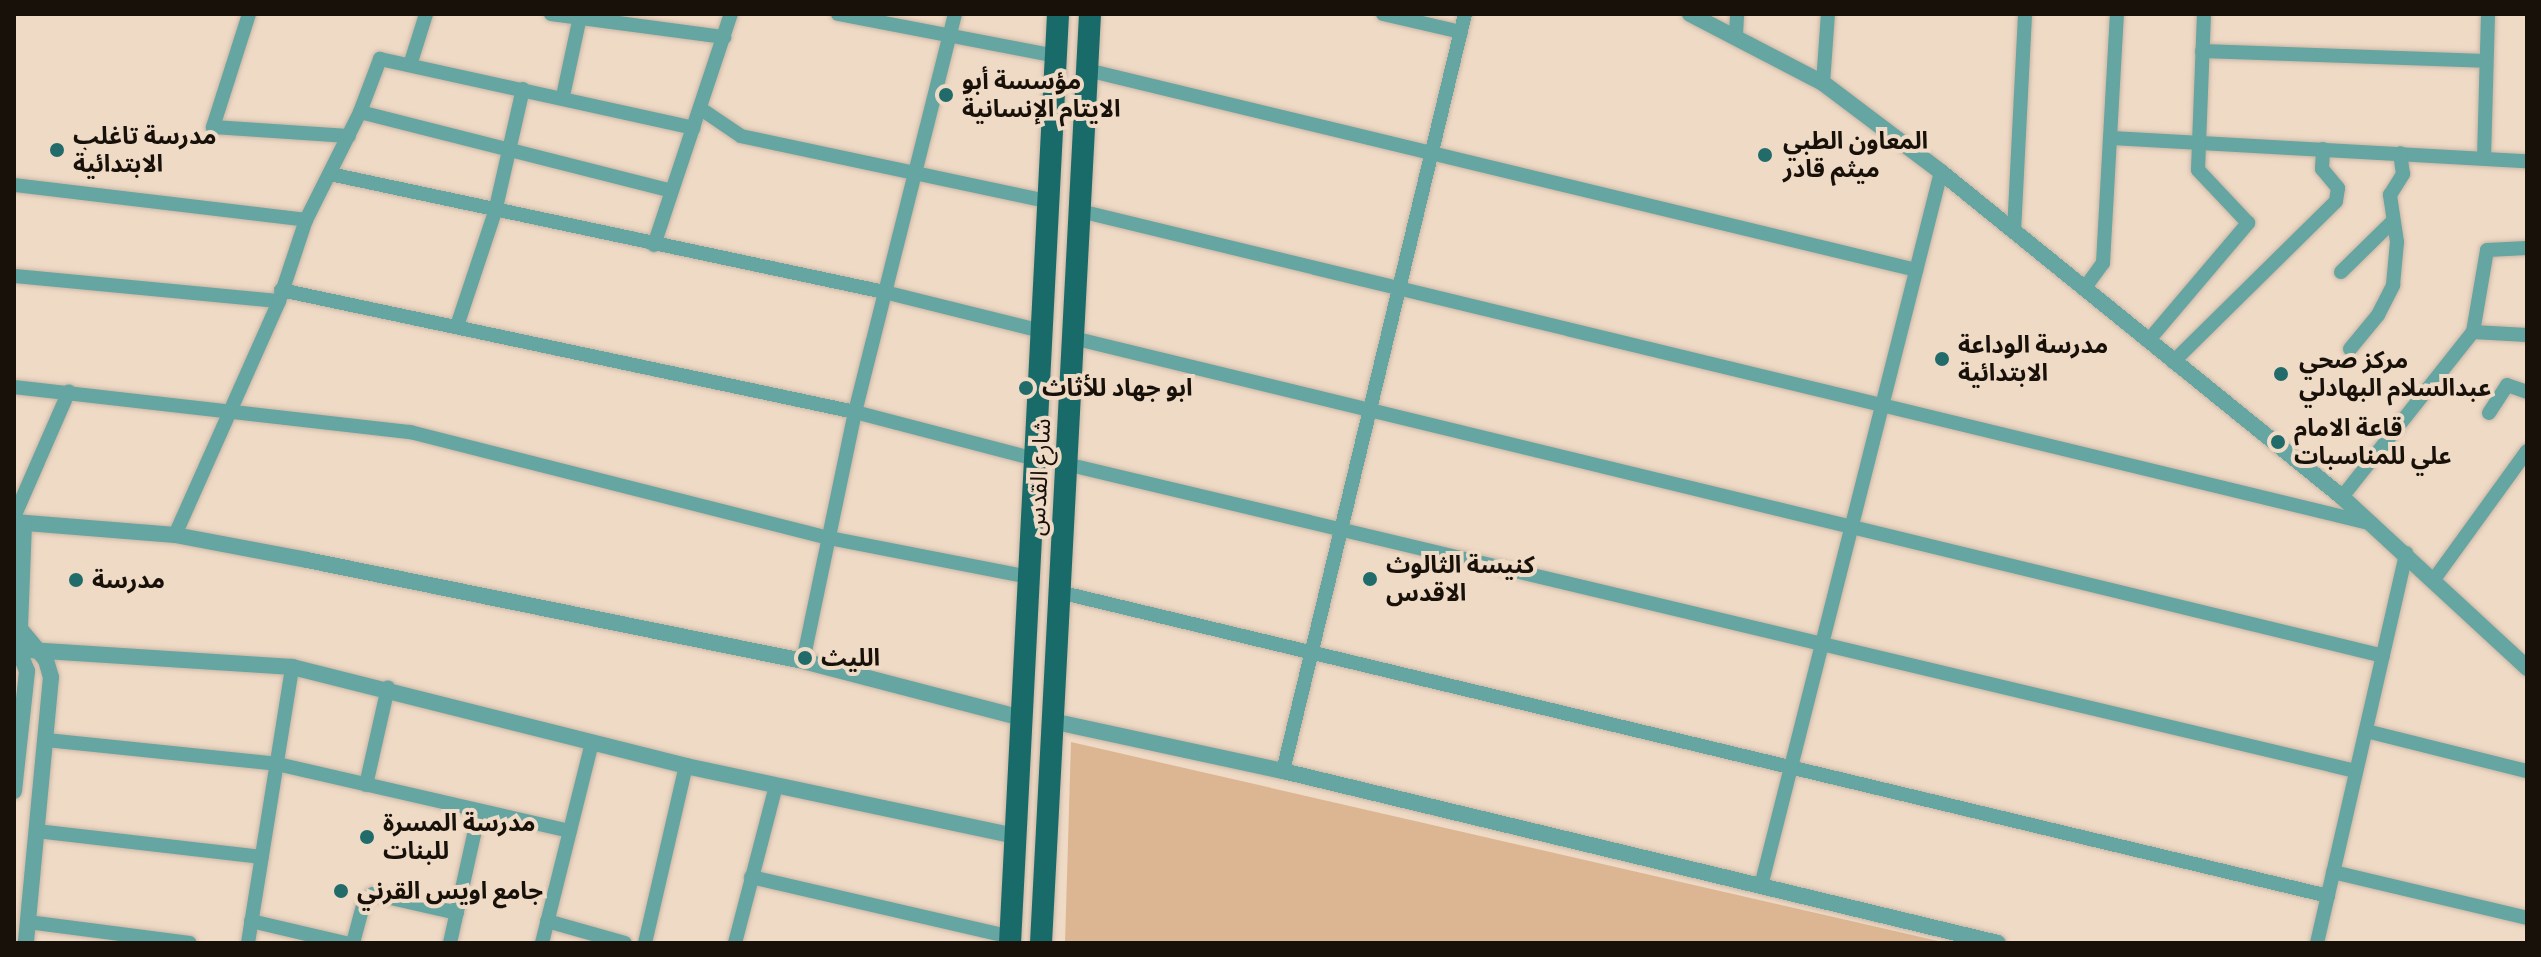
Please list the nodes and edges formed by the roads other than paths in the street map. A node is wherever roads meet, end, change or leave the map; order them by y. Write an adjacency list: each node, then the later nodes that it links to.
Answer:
1 (249, 14): 36 (street)
2 (426, 14): 26 (street)
3 (551, 14): 18 (street)
4 (731, 14): 21 (street)
5 (838, 14): 22 (street)
6 (955, 14): 22 (street)
7 (1058, 14): 24 (main road, شارع القدس)
8 (1090, 14): 27 (main road, شارع القدس)
9 (1383, 14): 19 (street)
10 (1465, 14): 19 (street)
11 (1690, 14): 20 (street)
12 (1737, 14): 20 (street)
13 (1828, 14): 28 (street)
14 (2025, 14): 55 (street)
15 (2117, 14): 37 (street)
16 (2204, 14): 23 (street)
17 (2488, 14): 25 (street)
18 (580, 17): 21 (street); 30 (street)
19 (1461, 32): 41 (street)
20 (1736, 35): 28 (street)
21 (724, 37): 31 (street)
22 (950, 40): 24 (street); 47 (street)
23 (2202, 51): 25 (street); 38 (street)
24 (1056, 56): 34 (main road, شارع القدس)
25 (2485, 61): 43 (street)
26 (411, 62): 29 (street); 32 (street)
27 (1087, 70): 35 (main road, شارع القدس); 41 (street)
28 (1823, 83): 45 (street)
29 (523, 89): 30 (street); 40 (street)
30 (563, 96): 33 (street)
31 (701, 109): 33 (street); 47 (street)
32 (360, 112): 36 (street); 40 (street)
33 (693, 128): 49 (street)
34 (1052, 133): 35 (main road); 50 (main road, شارع القدس)
35 (1083, 135): 51 (main road, شارع القدس)
36 (349, 136): 46 (street)
37 (2110, 138): 38 (street); 62 (street)
38 (2196, 142): 39 (street); 70 (street)
39 (2323, 149): 42 (street); 72 (street)
40 (509, 150): 49 (street); 52 (street)
41 (1431, 153): 58 (street); 61 (street)
42 (2400, 153): 43 (street); 54 (street)
43 (2484, 158): 44 (street)
44 (2527, 161)
45 (1941, 172): 55 (street); 58 (street)
46 (330, 174): 52 (street); 53 (street)
47 (915, 174): 50 (street); 63 (street)
48 (14, 185): 53 (street)
49 (669, 190): 56 (street)
50 (1047, 201): 66 (main road, شارع القدس)
51 (1080, 211): 61 (street); 69 (main road, شارع القدس)
52 (495, 212): 56 (street); 65 (street)
53 (306, 220): 64 (street)
54 (2392, 222): 59 (street); 71 (street)
55 (2014, 232): 62 (street)
56 (654, 245): 63 (street)
57 (2527, 248): 67 (street)
58 (1916, 270): 76 (street)
59 (2341, 272)
60 (14, 276): 64 (street)
61 (1399, 288): 76 (street); 78 (street)
62 (2084, 289): 70 (street)
63 (884, 292): 66 (street); 79 (street)
64 (280, 295): 65 (street); 77 (street)
65 (457, 326): 79 (street)
66 (1042, 331): 82 (main road, شارع القدس)
67 (2473, 332): 68 (street); 85 (street)
68 (2527, 335)
69 (1073, 338): 78 (street); 83 (main road, شارع القدس)
70 (2148, 341): 72 (street)
71 (2350, 349)
72 (2173, 362): 85 (street)
73 (14, 387): 74 (street)
74 (69, 391): 77 (street); 87 (street)
75 (2527, 392): 80 (street)
76 (1882, 405): 88 (street); 89 (street)
77 (232, 410): 92 (street); 93 (street)
78 (1369, 410): 89 (street); 91 (street)
79 (855, 412): 82 (street); 93 (street)
80 (2489, 413)
81 (2527, 451): 96 (street)
82 (1035, 459): 84 (main road, شارع القدس)
83 (1066, 464): 86 (main road, شارع القدس); 91 (street)
84 (1033, 497): 86 (main road); 90 (main road, شارع القدس)
85 (2342, 497): 88 (street)
86 (1062, 516): 90 (main road); 97 (main road, شارع القدس)
87 (17, 520): 92 (street); 99 (street)
88 (2373, 524): 94 (street)
89 (1851, 527): 98 (street); 101 (street)
90 (1032, 529): 95 (main road, شارع القدس)
91 (1341, 529): 98 (street); 100 (street)
92 (175, 535): 102 (street)
93 (829, 538): 95 (street); 102 (street)
94 (2406, 553): 96 (street); 101 (street)
95 (1029, 577): 106 (main road, شارع القدس)
96 (2435, 578): 104 (street)
97 (1059, 592): 100 (street); 107 (main road, شارع القدس)
98 (1822, 644): 113 (street); 115 (street)
99 (21, 648): 103 (street); 109 (street); 119 (street)
100 (1311, 653): 113 (street); 114 (street)
101 (2383, 656): 108 (street)
102 (803, 661): 106 (street)
103 (292, 667): 105 (street); 111 (street)
104 (2527, 667)
105 (388, 687): 110 (street); 117 (street)
106 (1022, 718): 123 (main road, شارع القدس)
107 (1052, 721): 114 (street); 144 (main road, شارع القدس)
108 (2366, 731): 115 (street); 116 (street)
109 (46, 740): 111 (street); 121 (street)
110 (592, 743): 112 (street); 122 (street)
111 (277, 764): 117 (street); 124 (street)
112 (686, 766): 118 (street); 142 (street)
113 (1791, 767): 127 (street); 128 (street)
114 (1283, 771): 127 (street)
115 (2356, 771): 125 (street)
116 (2527, 771)
117 (366, 785): 120 (street)
118 (776, 786): 123 (street); 126 (street)
119 (14, 791)
120 (479, 812): 122 (street); 129 (street)
121 (37, 831): 124 (street); 133 (street)
122 (569, 831): 132 (street)
123 (1016, 836): 134 (main road, شارع القدس)
124 (262, 857): 131 (street)
125 (2333, 872): 128 (street); 130 (street)
126 (751, 877): 134 (street); 143 (street)
127 (1761, 886): 145 (street)
128 (2328, 896): 146 (street)
129 (457, 913): 138 (street); 139 (street)
130 (2527, 918)
131 (251, 921): 136 (street); 137 (street)
132 (547, 921): 140 (street); 141 (street)
133 (28, 936): 135 (street)
134 (1010, 940)
135 (190, 943)
136 (248, 943)
137 (345, 943)
138 (353, 943)
139 (450, 943)
140 (542, 943)
141 (625, 943)
142 (645, 943)
143 (735, 943)
144 (1041, 943)
145 (1998, 943)
146 (2317, 943)

